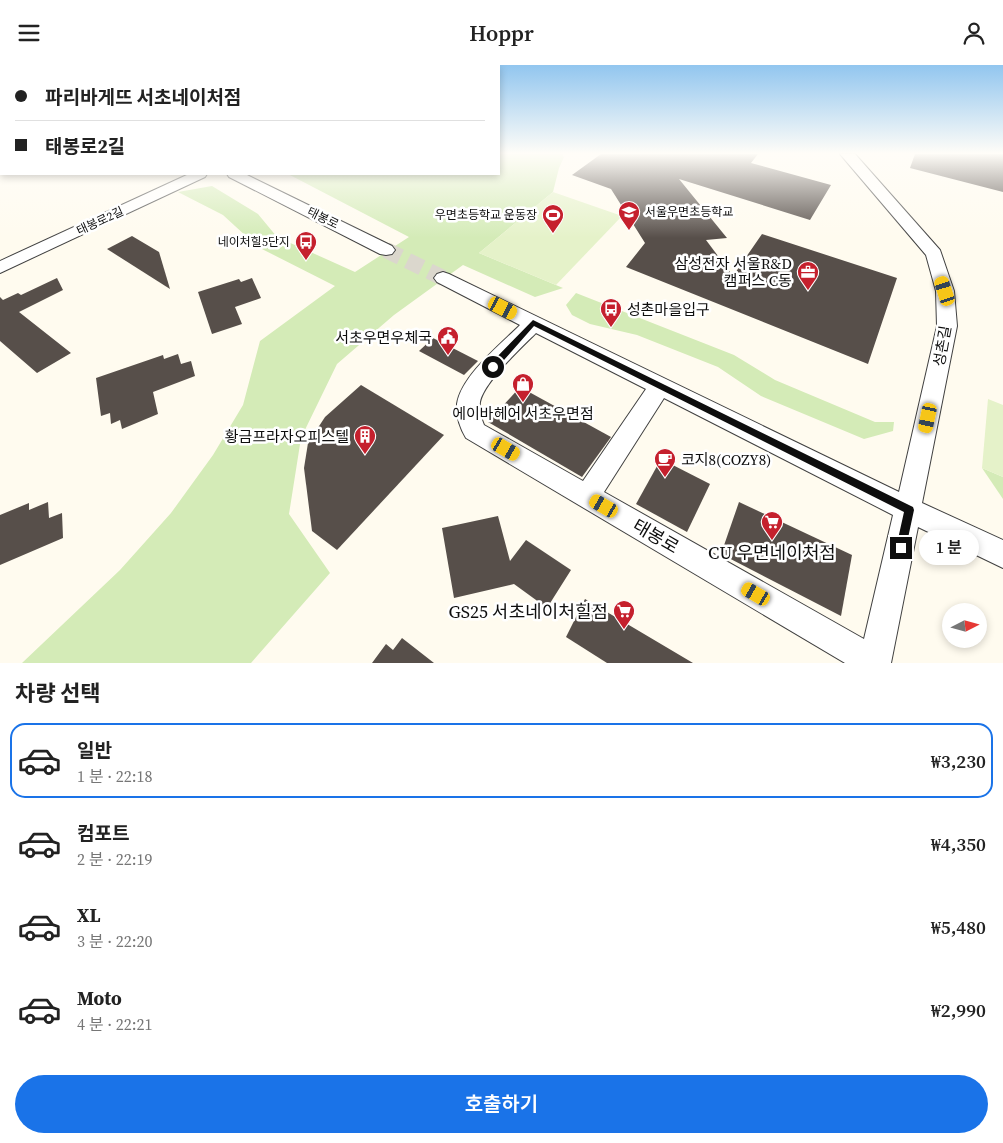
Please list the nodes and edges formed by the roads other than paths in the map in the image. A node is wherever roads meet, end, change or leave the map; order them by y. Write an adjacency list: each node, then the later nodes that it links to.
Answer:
1 (183, 182): 5 (street, 태봉로2길)
2 (250, 182): 4 (street, 태봉로)
3 (871, 182): 10 (street, 성촌길)
4 (386, 250)
5 (0, 268)
6 (443, 278): 7 (street)
7 (533, 323): 8 (street); 9 (street, 태봉로)
8 (660, 386): 9 (street); 10 (street)
9 (587, 496): 12 (street, 태봉로)
10 (909, 510): 11 (street); 12 (street)
11 (1003, 554)
12 (875, 663)

